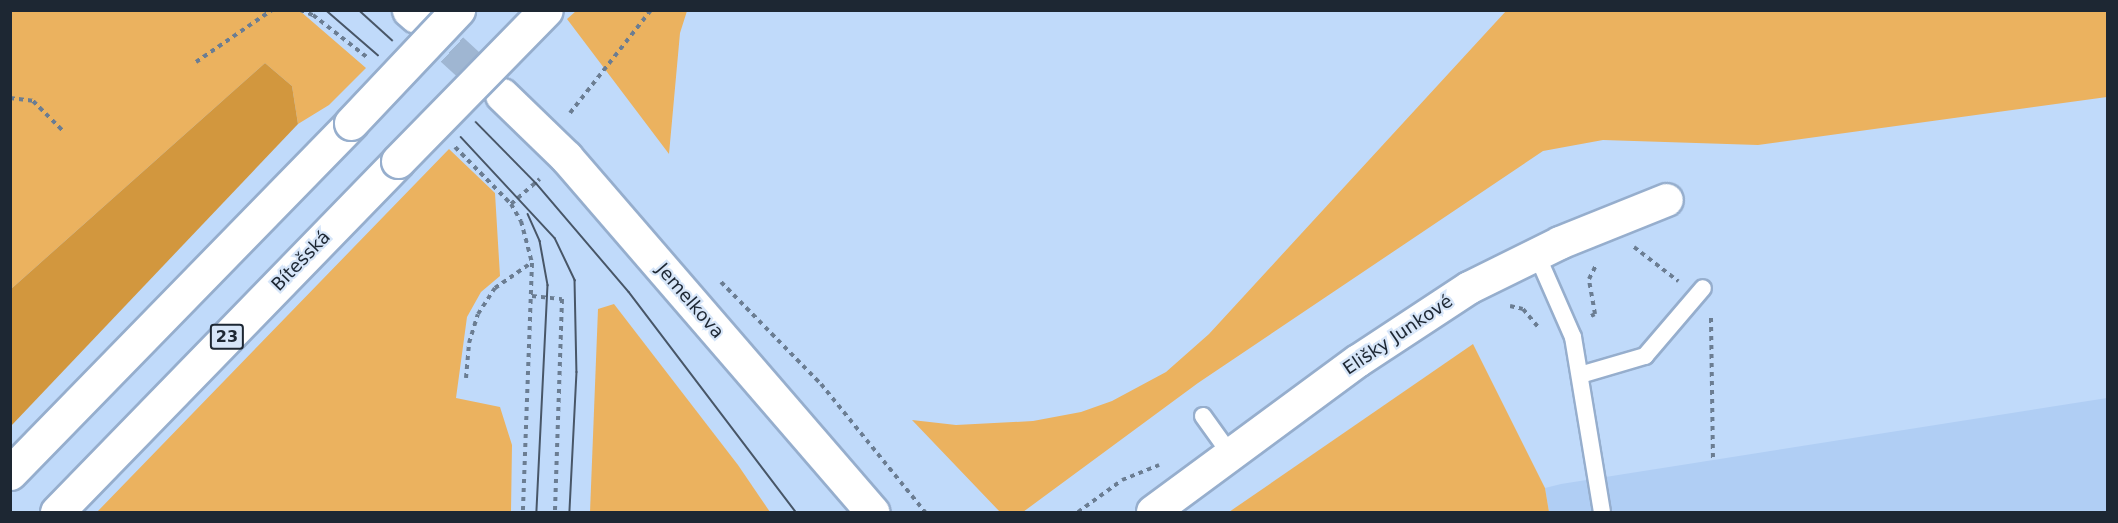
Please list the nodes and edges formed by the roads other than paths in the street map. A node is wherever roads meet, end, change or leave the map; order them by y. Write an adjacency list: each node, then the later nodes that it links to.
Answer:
1 (458, 10): 10 (main road, bridge)
2 (546, 10): 11 (main road, Bítešská / 23, bridge)
3 (502, 95): 12 (main road, Jemelkova)
4 (1667, 200): 5 (street, Elišky Junkové)
5 (1537, 255): 7 (lane); 9 (street, Elišky Junkové)
6 (1703, 288): 7 (lane)
7 (1580, 375): 14 (lane)
8 (1203, 416): 9 (lane)
9 (1231, 455): 13 (street, Elišky Junkové)
10 (10, 473)
11 (57, 513)
12 (872, 513)
13 (1153, 513)
14 (1602, 513)

